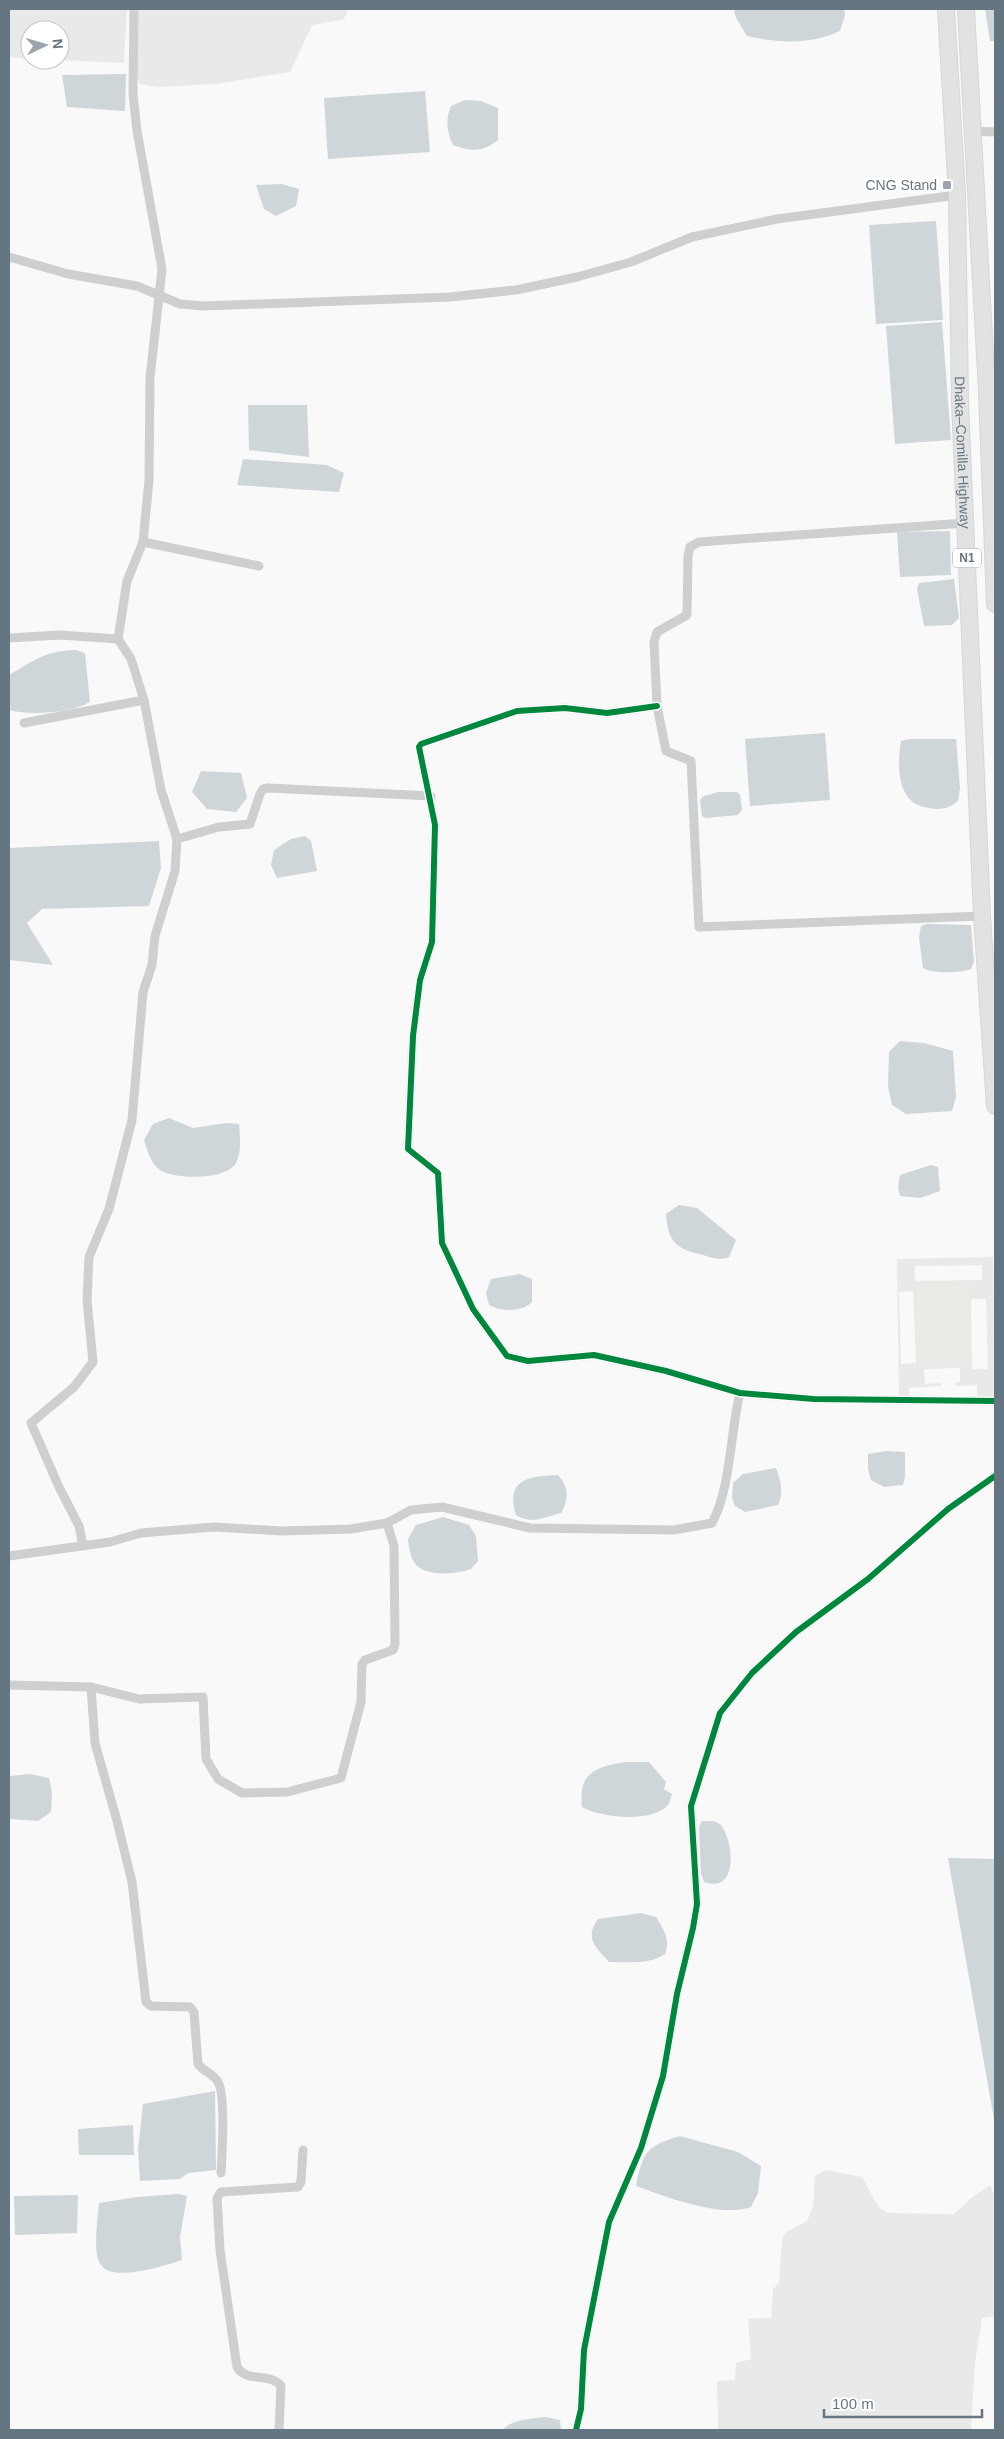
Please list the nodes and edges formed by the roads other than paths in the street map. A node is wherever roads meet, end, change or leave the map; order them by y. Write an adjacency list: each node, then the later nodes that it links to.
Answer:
1 (134, 9): 10 (street)
2 (946, 9): 5 (highway, Dhaka–Comilla Highway / N1)
3 (966, 9): 4 (highway, Dhaka–Comilla Highway / N1)
4 (968, 62): 5 (highway); 6 (highway, Dhaka–Comilla Highway / N1)
5 (949, 63): 8 (highway, Dhaka–Comilla Highway / N1)
6 (972, 132): 7 (street); 14 (highway, Dhaka–Comilla Highway / N1)
7 (995, 132)
8 (957, 195): 10 (street); 11 (highway, Dhaka–Comilla Highway / N1)
9 (9, 257): 10 (street)
10 (159, 293): 12 (street)
11 (965, 523): 18 (street); 22 (highway, Dhaka–Comilla Highway / N1)
12 (143, 542): 13 (street); 16 (street)
13 (259, 566)
14 (995, 604)
15 (9, 638): 16 (street)
16 (118, 638): 17 (street)
17 (144, 700): 19 (street); 21 (street)
18 (657, 706): 20 (street); 22 (street)
19 (24, 723)
20 (431, 796): 21 (street); 24 (street)
21 (177, 839): 28 (street)
22 (982, 916): 23 (highway, Dhaka–Comilla Highway / N1)
23 (995, 1106)
24 (740, 1393): 25 (street); 27 (street)
25 (995, 1401)
26 (995, 1476): 35 (street)
27 (387, 1523): 28 (street); 31 (street)
28 (83, 1546): 29 (street)
29 (9, 1556)
30 (9, 1685): 31 (street)
31 (91, 1687): 33 (street)
32 (303, 2150): 34 (street)
33 (221, 2173)
34 (279, 2430)
35 (576, 2430)

